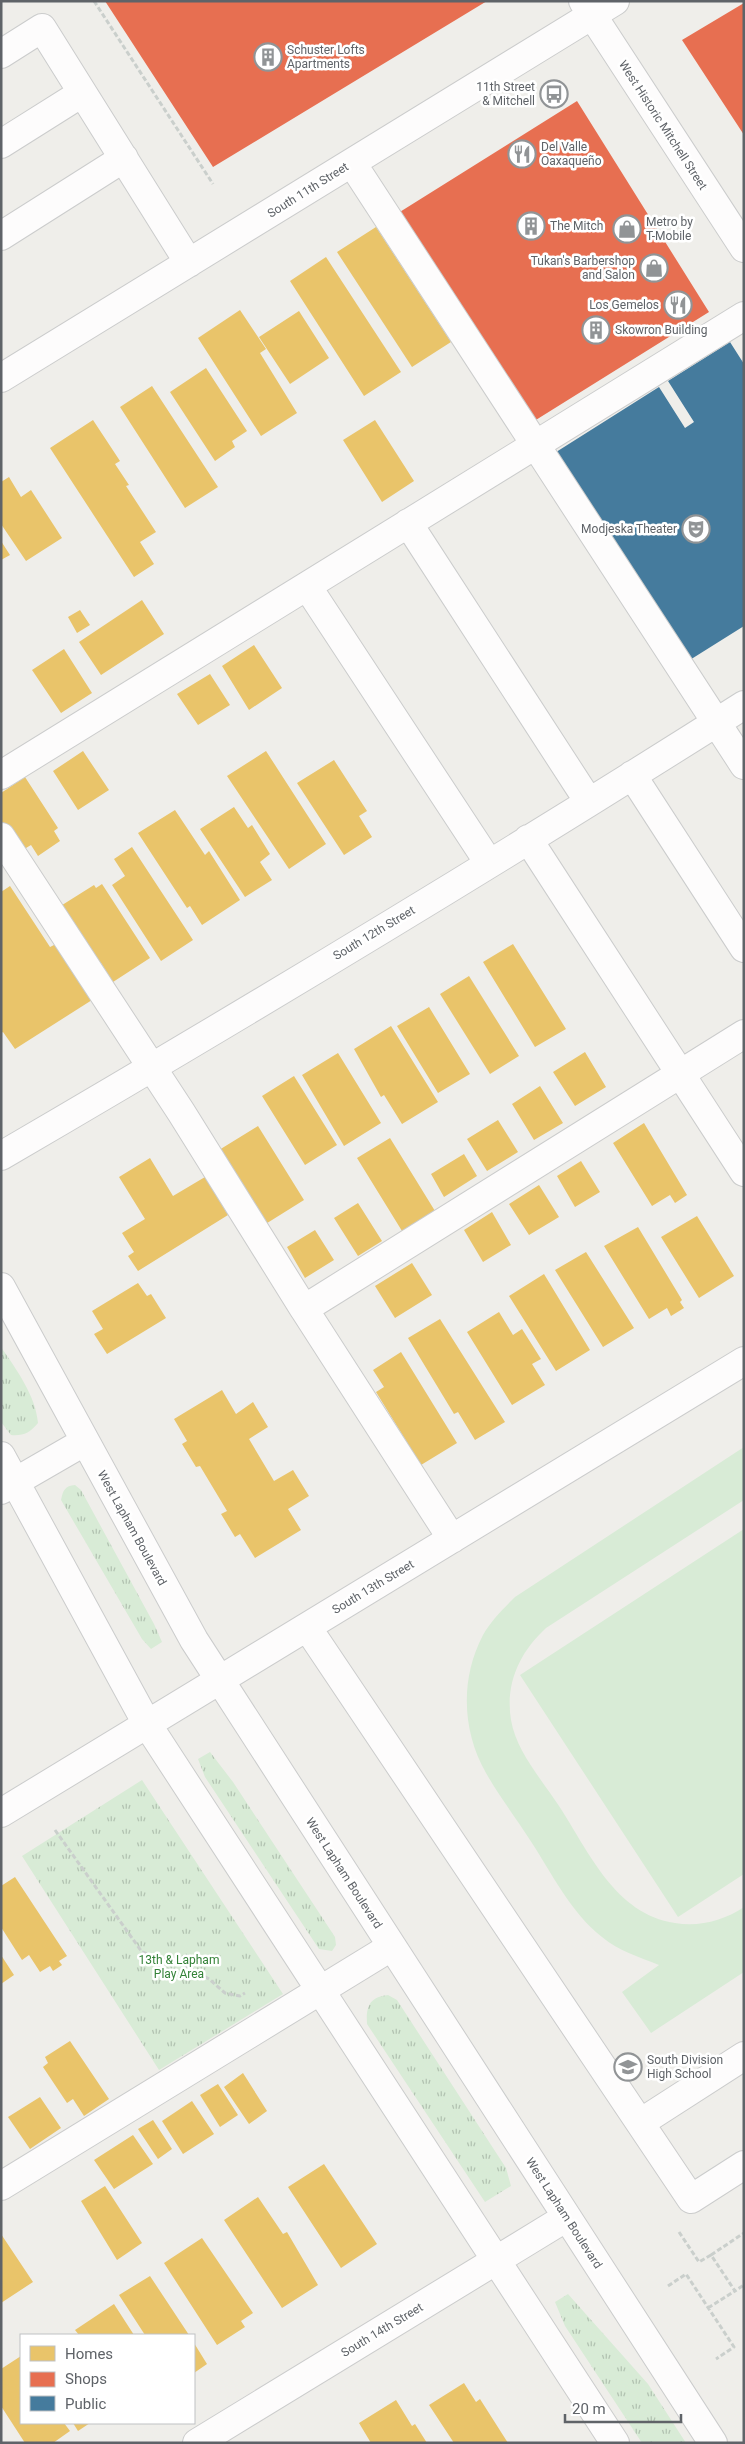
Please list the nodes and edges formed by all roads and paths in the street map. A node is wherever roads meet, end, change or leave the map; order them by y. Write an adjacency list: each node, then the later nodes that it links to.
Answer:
1 (94, 1): 9 (path)
2 (615, 1): 3 (street, South 11th Street)
3 (588, 8): 8 (street, South 11th Street); 11 (street, West Historic Mitchell Street)
4 (1, 54): 5 (street)
5 (82, 93): 6 (street); 7 (street)
6 (1, 144)
7 (124, 158): 10 (street); 12 (street)
8 (352, 162): 12 (street, South 11th Street); 15 (street)
9 (212, 184)
10 (1, 236)
11 (744, 248)
12 (189, 263): 14 (street, South 11th Street)
13 (744, 316): 15 (street)
14 (1, 378)
15 (535, 445): 16 (street); 19 (street)
16 (408, 523): 17 (street); 23 (street)
17 (306, 586): 21 (street); 26 (street)
18 (744, 705): 19 (street, South 12th Street)
19 (715, 723): 20 (street); 22 (street, South 12th Street)
20 (744, 766)
21 (1, 775)
22 (632, 775): 23 (street, South 12th Street); 27 (street)
23 (589, 802): 25 (street, South 12th Street)
24 (1, 837): 29 (street)
25 (528, 839): 26 (street, South 12th Street); 30 (street)
26 (489, 863): 29 (street, South 12th Street)
27 (744, 948)
28 (744, 1034): 30 (street)
29 (152, 1068): 31 (street, South 12th Street); 34 (street)
30 (679, 1072): 32 (street); 34 (street)
31 (1, 1156)
32 (744, 1172)
33 (1, 1287): 36 (street, West Lapham Boulevard)
34 (304, 1309): 39 (street)
35 (744, 1361): 39 (street, South 13th Street)
36 (84, 1442): 38 (street); 41 (street, West Lapham Boulevard)
37 (1, 1456): 38 (street)
38 (8, 1486): 42 (street)
39 (452, 1539): 40 (street, South 13th Street)
40 (307, 1627): 41 (street, South 13th Street); 49 (street)
41 (219, 1680): 42 (street, South 13th Street); 45 (street, West Lapham Boulevard)
42 (148, 1724): 43 (street, South 13th Street); 46 (street)
43 (1, 1813)
44 (55, 1830): 47 (path)
45 (391, 1947): 46 (street); 52 (street, West Lapham Boulevard)
46 (321, 1991): 51 (street); 55 (street)
47 (247, 1992)
48 (744, 2056): 49 (street)
49 (640, 2123): 50 (street)
50 (744, 2165)
51 (1, 2186)
52 (567, 2217): 55 (street, South 14th Street); 62 (street, West Lapham Boulevard)
53 (744, 2234): 54 (path)
54 (711, 2255)
55 (496, 2261): 60 (street, South 14th Street); 61 (street)
56 (668, 2286): 58 (path)
57 (735, 2290): 58 (path)
58 (708, 2308): 59 (path)
59 (716, 2359)
60 (197, 2443)
61 (615, 2443)
62 (713, 2443)

